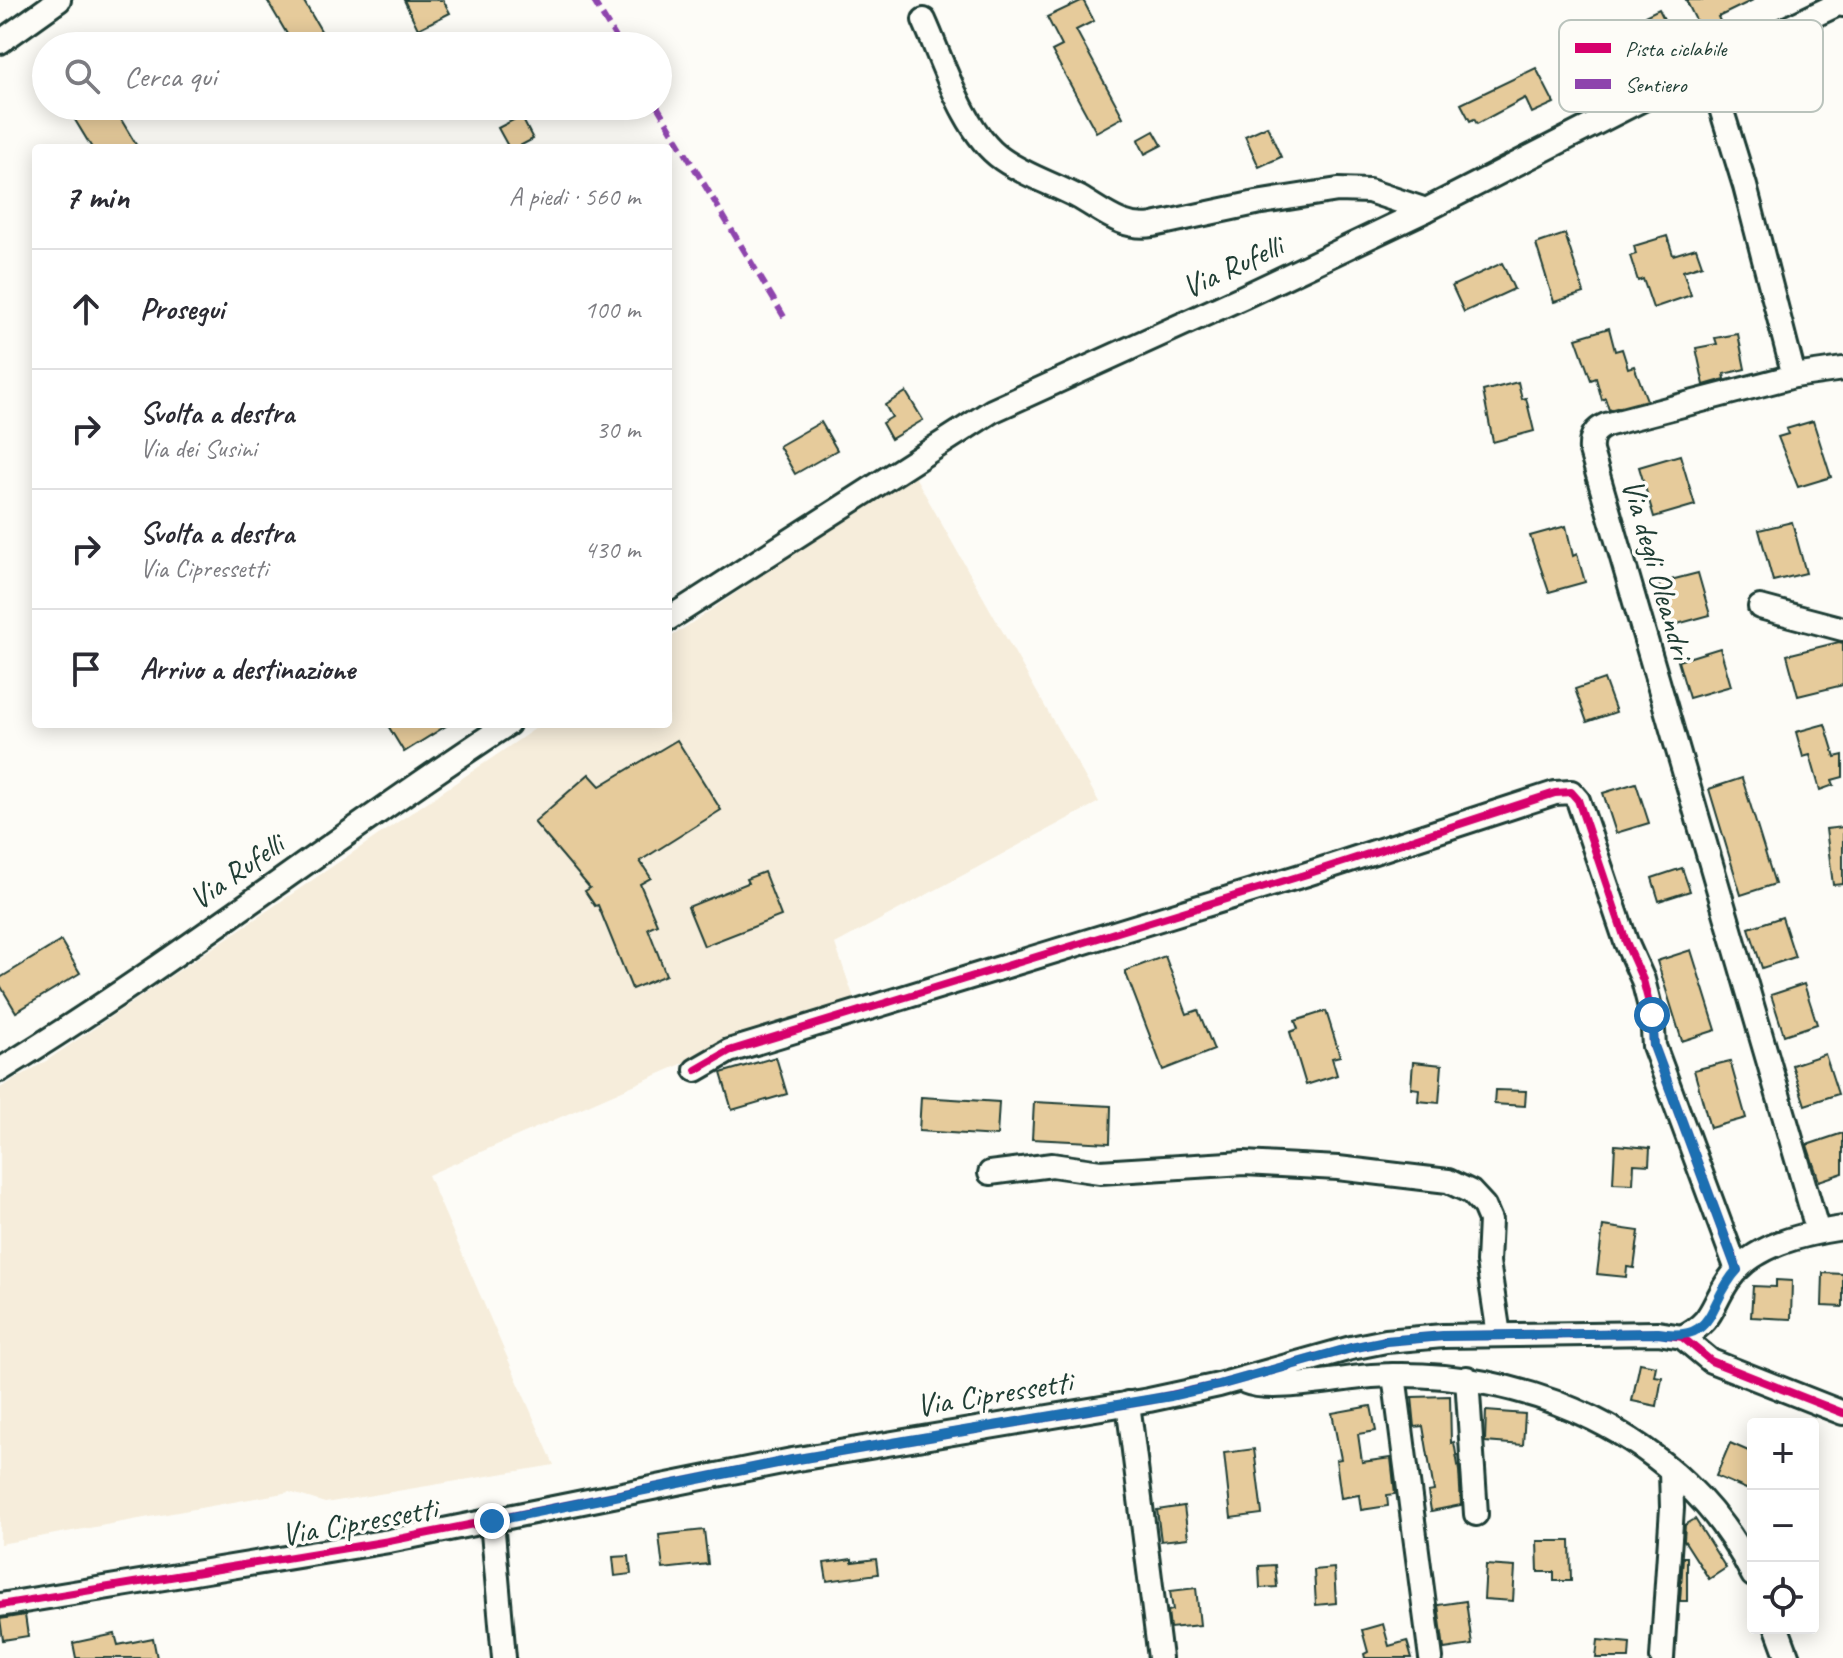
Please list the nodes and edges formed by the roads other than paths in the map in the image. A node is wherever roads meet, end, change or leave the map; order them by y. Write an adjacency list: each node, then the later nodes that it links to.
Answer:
1 (59, 0): 5 (street)
2 (1841, 3): 4 (street, Via Rufelli)
3 (924, 20): 8 (street)
4 (1805, 20)
5 (0, 42)
6 (1618, 112): 8 (street, Via Rufelli)
7 (1722, 112): 10 (street)
8 (1426, 210): 12 (street, Via Rufelli)
9 (1843, 369): 10 (street)
10 (1794, 376): 19 (street, Via degli Oleandri)
11 (1760, 607): 13 (street)
12 (672, 616)
13 (1843, 629)
14 (502, 728): 15 (street, Via Rufelli)
15 (0, 1070)
16 (696, 1070): 20 (street)
17 (990, 1173): 21 (street)
18 (1843, 1228): 19 (street)
19 (1818, 1232): 20 (street)
20 (1737, 1270): 22 (street)
21 (1499, 1335): 22 (street, Via Cipressetti); 25 (street, Via Cipressetti)
22 (1682, 1337): 27 (street)
23 (1394, 1375): 24 (street); 25 (street); 36 (street)
24 (1467, 1378): 28 (street); 29 (street)
25 (1241, 1379): 26 (street, Via Cipressetti)
26 (1128, 1403): 30 (street, Via Cipressetti); 35 (street)
27 (1843, 1413)
28 (1671, 1471): 31 (street); 37 (street)
29 (1476, 1514)
30 (492, 1521): 32 (street, Via Cipressetti); 34 (street)
31 (1747, 1566)
32 (0, 1605)
33 (1779, 1634): 38 (street)
34 (504, 1658)
35 (1160, 1658)
36 (1431, 1658)
37 (1662, 1658)
38 (1788, 1658)

